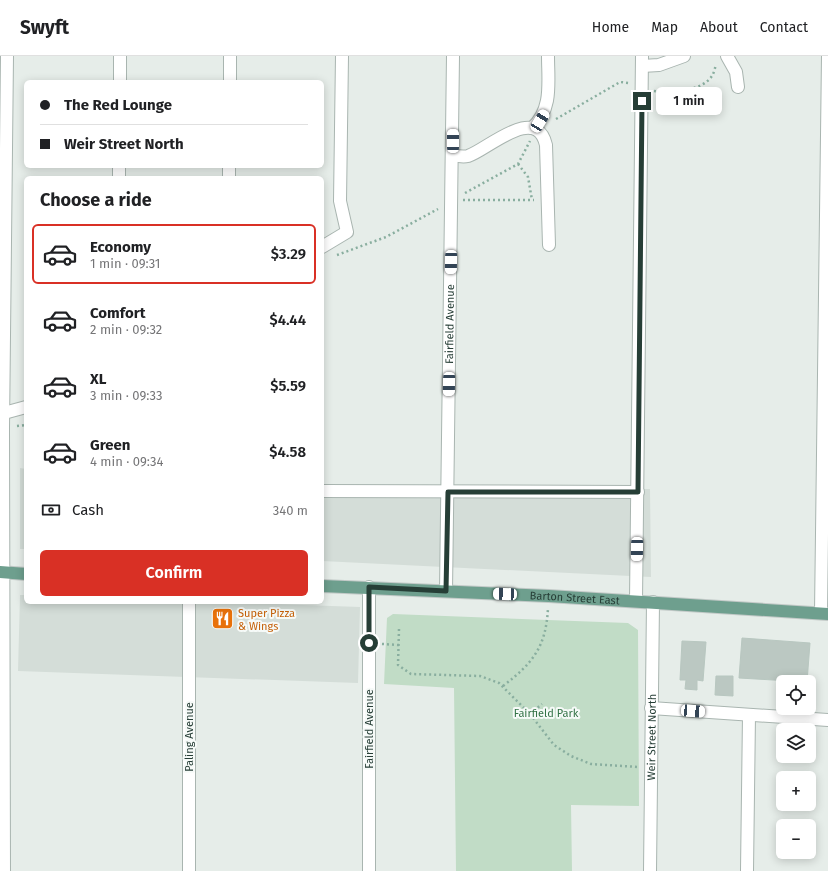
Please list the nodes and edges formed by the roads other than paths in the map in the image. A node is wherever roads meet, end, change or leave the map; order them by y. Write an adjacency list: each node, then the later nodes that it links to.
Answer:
1 (7, 56): 19 (street)
2 (120, 56): 11 (street)
3 (230, 56): 12 (street)
4 (342, 56): 17 (street)
5 (453, 56): 15 (street, Fairfield Avenue)
6 (548, 56): 14 (street)
7 (684, 56): 10 (street)
8 (727, 56): 13 (street)
9 (828, 56): 31 (street)
10 (642, 61): 22 (street)
11 (120, 80)
12 (230, 80)
13 (738, 87)
14 (534, 129): 15 (street); 16 (street)
15 (452, 155): 21 (street, Fairfield Avenue)
16 (549, 245)
17 (324, 246)
18 (24, 408): 19 (street)
19 (4, 413): 23 (street)
20 (324, 491): 21 (street)
21 (448, 492): 22 (street); 27 (street, Fairfield Avenue)
22 (638, 492): 28 (street)
23 (1, 572): 24 (main road); 35 (street)
24 (24, 574)
25 (324, 586): 26 (main road, Barton Street East)
26 (369, 587): 27 (main road, Barton Street East); 38 (street, Fairfield Avenue)
27 (446, 591): 28 (main road, Barton Street East)
28 (636, 601): 29 (main road, Barton Street East)
29 (653, 602): 31 (main road, Barton Street East); 32 (street, Weir Street North)
30 (189, 604): 37 (street, Paling Avenue)
31 (825, 614)
32 (651, 708): 33 (street); 39 (street, Weir Street North)
33 (748, 715): 34 (street); 40 (street)
34 (828, 720)
35 (2, 731): 36 (street)
36 (4, 871)
37 (188, 871)
38 (369, 871)
39 (650, 871)
40 (747, 871)

